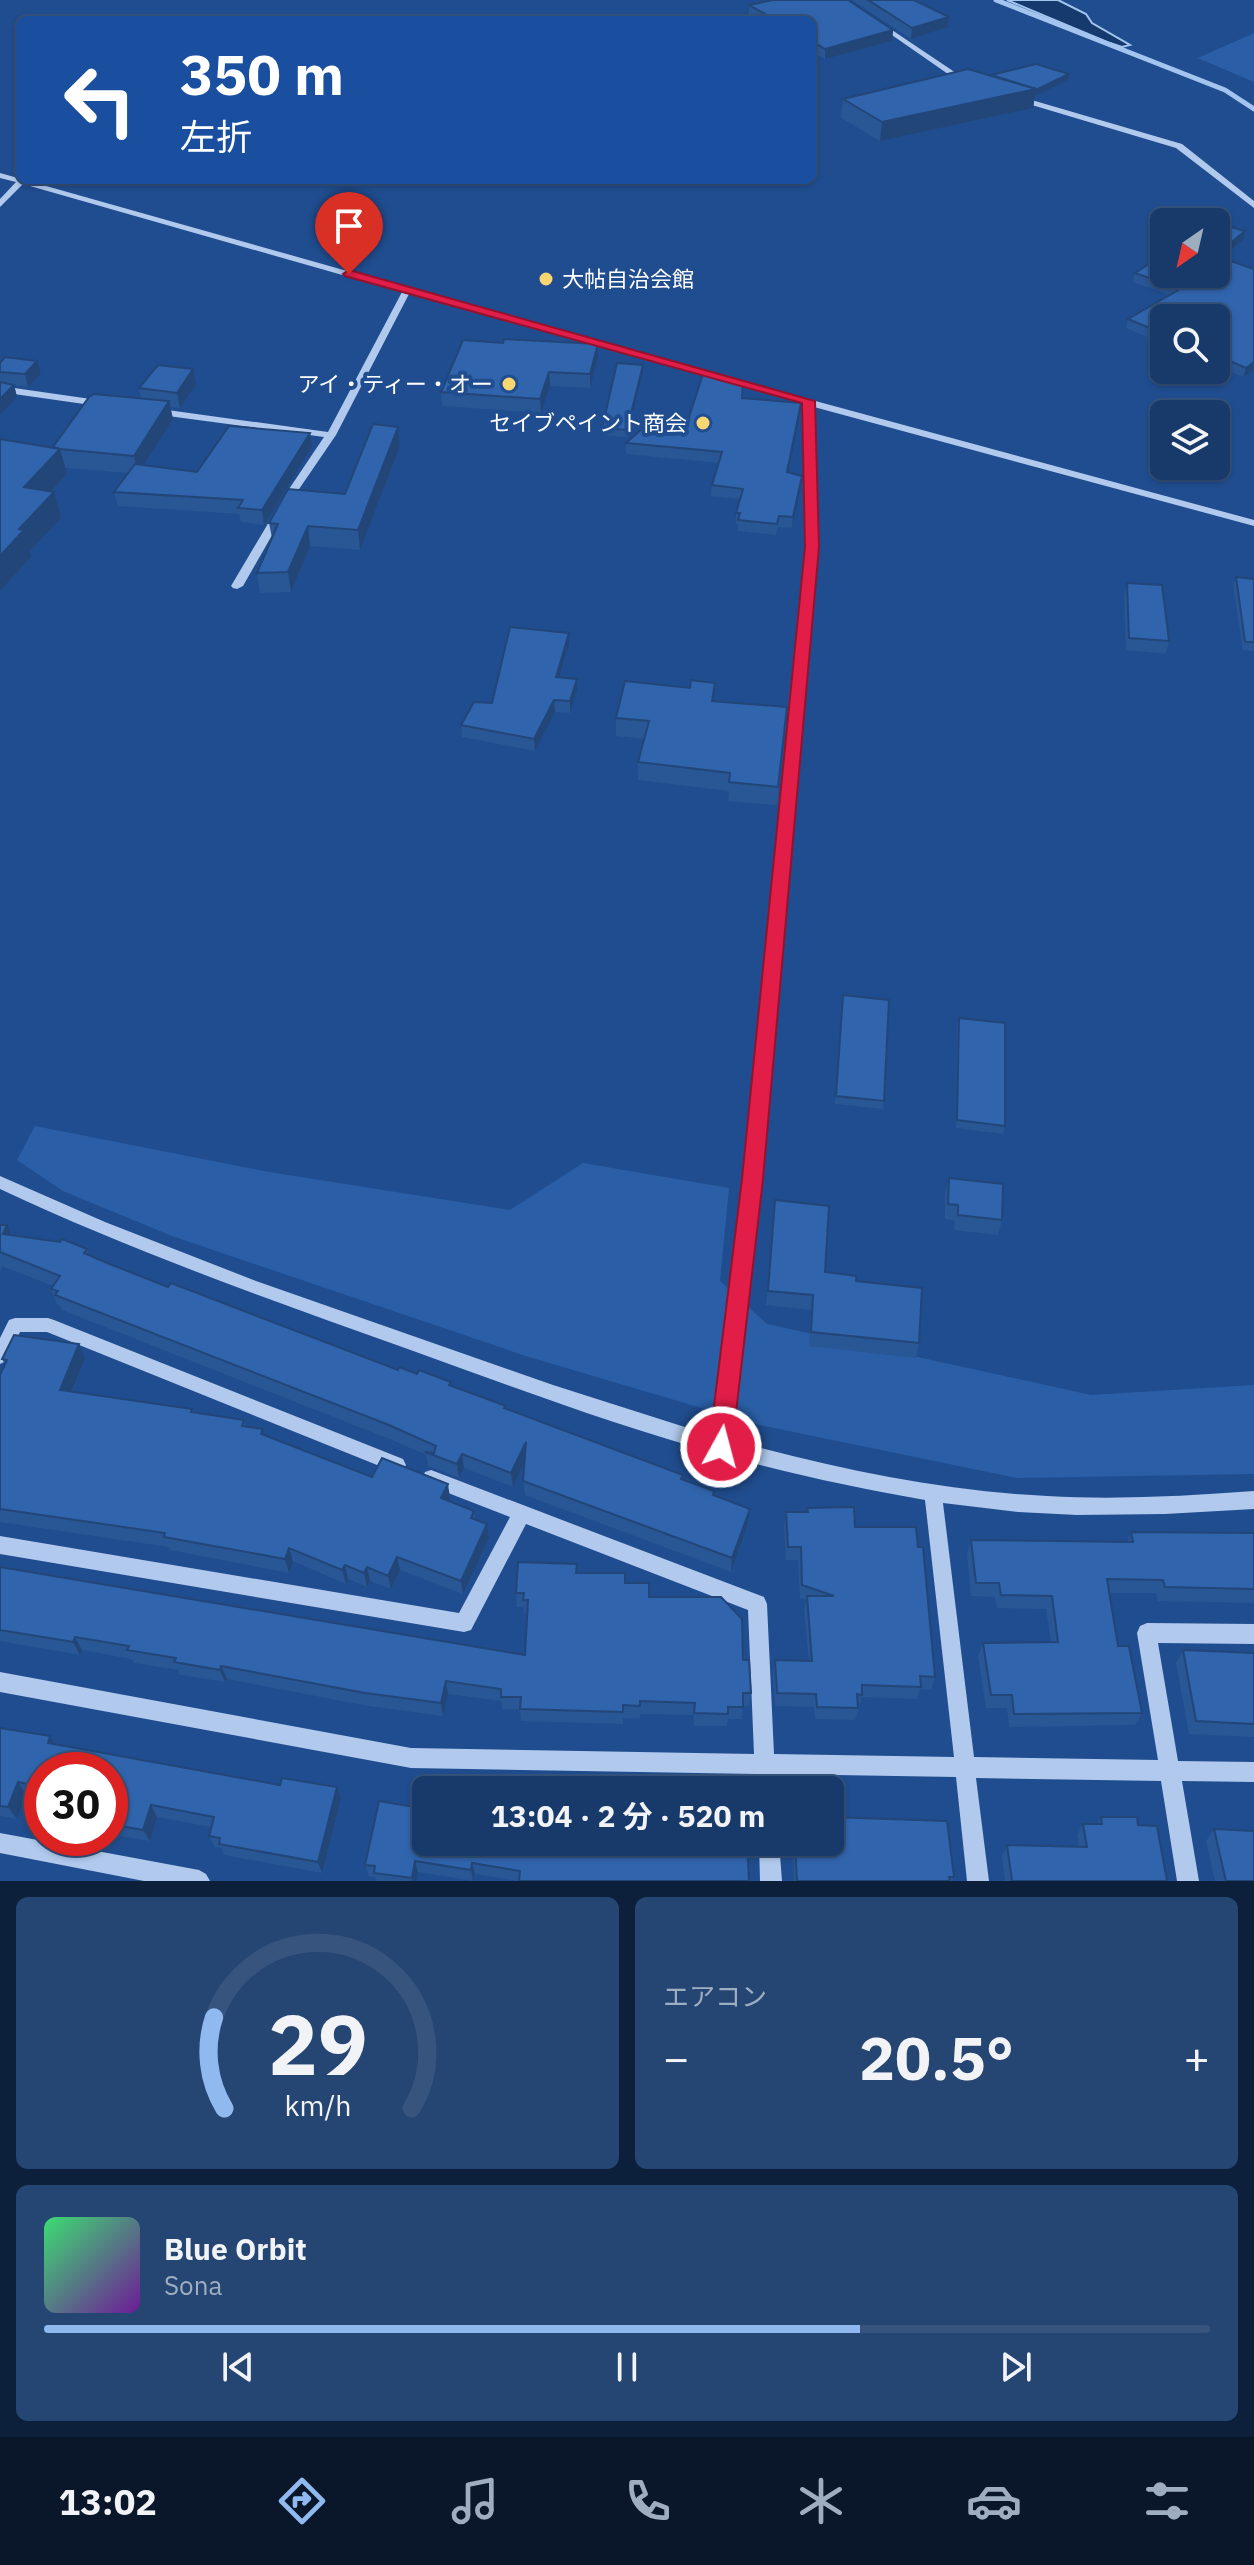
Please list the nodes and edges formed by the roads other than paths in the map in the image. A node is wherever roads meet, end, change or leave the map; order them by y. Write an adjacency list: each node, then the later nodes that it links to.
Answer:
1 (871, 18): 2 (street)
2 (969, 83)
3 (1002, 94): 7 (street)
4 (18, 184): 6 (street)
5 (27, 184): 8 (street)
6 (0, 204)
7 (1254, 205)
8 (407, 290): 10 (street); 13 (street)
9 (0, 389): 11 (street)
10 (809, 401): 14 (street); 18 (street)
11 (113, 405)
12 (144, 410): 13 (street)
13 (331, 435): 15 (street)
14 (1254, 523)
15 (237, 586)
16 (0, 1182): 18 (street)
17 (0, 1356): 21 (street)
18 (721, 1447): 19 (street)
19 (933, 1492): 20 (street); 26 (street)
20 (1254, 1500)
21 (521, 1515): 22 (street); 25 (street)
22 (0, 1545)
23 (1254, 1634): 27 (street)
24 (0, 1682): 25 (street)
25 (765, 1765): 26 (street); 29 (street)
26 (966, 1769): 27 (street); 34 (street)
27 (1167, 1769): 28 (street); 35 (street)
28 (1254, 1772)
29 (765, 1776)
30 (0, 1843): 32 (street)
31 (770, 1856): 33 (street)
32 (199, 1881)
33 (771, 1881)
34 (978, 1881)
35 (1188, 1881)

